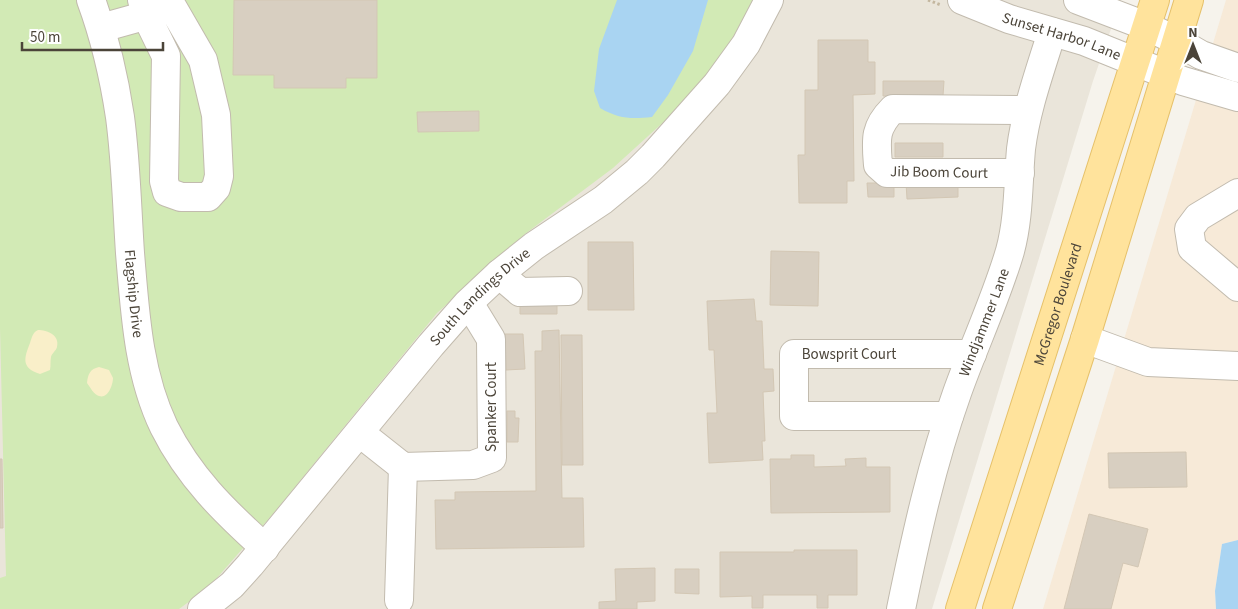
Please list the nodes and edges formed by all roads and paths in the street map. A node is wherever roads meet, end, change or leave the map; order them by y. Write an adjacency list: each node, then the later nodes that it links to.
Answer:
1 (91, 0): 10 (street, Flagship Drive)
2 (769, 0): 20 (street, South Landings Drive)
3 (962, 0): 11 (street, Sunset Harbor Lane)
4 (1078, 0): 9 (street)
5 (1155, 0): 9 (main road, McGregor Boulevard)
6 (1189, 0): 12 (main road)
7 (174, 4): 8 (street); 8 (street)
8 (144, 8): 10 (street)
9 (1146, 26): 12 (street); 13 (main road, McGregor Boulevard)
10 (101, 28): 30 (street, Flagship Drive)
11 (1052, 32): 13 (street, Sunset Harbor Lane); 17 (street, Windjammer Lane)
12 (1175, 40): 14 (street); 15 (main road)
13 (1134, 62): 15 (street, Sunset Harbor Lane); 34 (main road, McGregor Boulevard)
14 (1238, 68)
15 (1165, 75): 16 (street, Sunset Harbor Lane); 24 (main road)
16 (1238, 97)
17 (1028, 110): 18 (street, Windjammer Lane); 18 (street, Jib Boom Court)
18 (1020, 173): 25 (street, Windjammer Lane)
19 (1238, 192): 21 (street)
20 (499, 274): 22 (street); 23 (street, South Landings Drive)
21 (1238, 287)
22 (568, 291)
23 (469, 303): 28 (street, South Landings Drive); 29 (street, Spanker Court)
24 (1085, 339): 26 (street); 35 (main road)
25 (972, 354): 27 (street, Windjammer Lane); 27 (street, Bowsprit Court)
26 (1238, 366)
27 (949, 416): 33 (street, Windjammer Lane)
28 (360, 433): 29 (street); 30 (street, South Landings Drive)
29 (403, 467): 31 (street)
30 (265, 548): 32 (street, South Landings Drive)
31 (399, 600)
32 (202, 609)
33 (901, 609)
34 (960, 609)
35 (997, 609)

